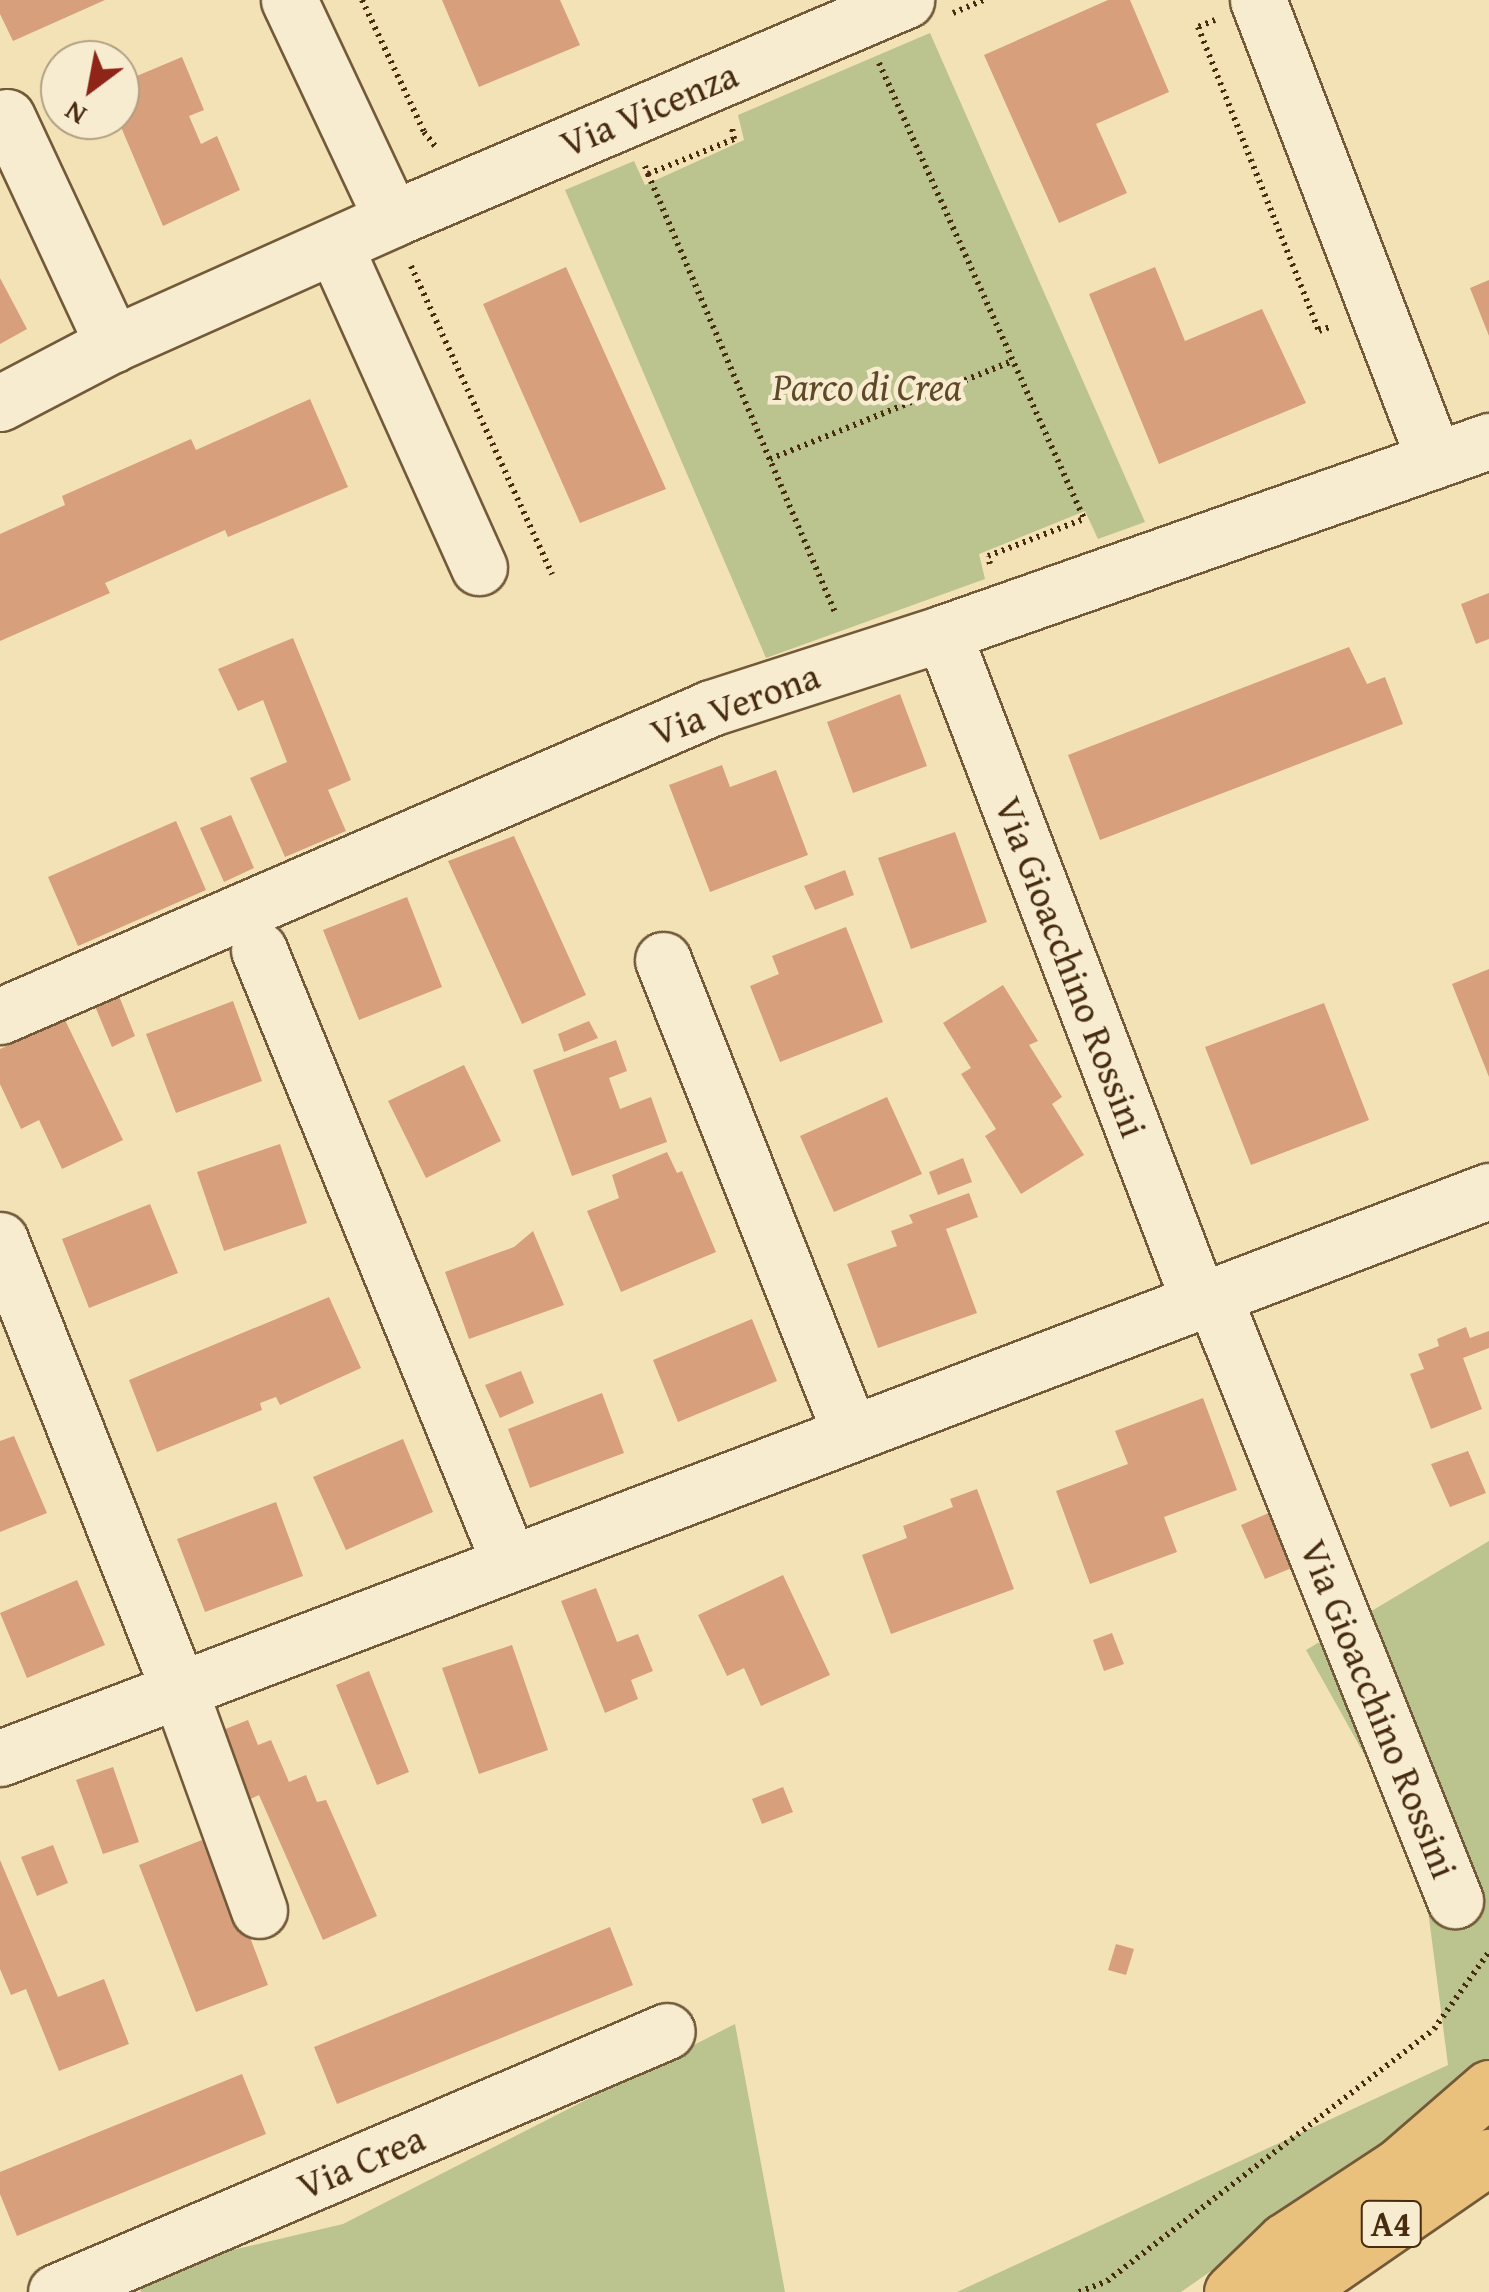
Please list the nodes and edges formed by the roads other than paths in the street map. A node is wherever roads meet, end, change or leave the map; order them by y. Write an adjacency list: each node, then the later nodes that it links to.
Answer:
1 (289, 0): 5 (street)
2 (1245, 7): 10 (street)
3 (927, 8): 5 (street, Via Vicenza)
4 (7, 117): 7 (street)
5 (399, 235): 6 (street, Via Vicenza)
6 (335, 247): 7 (street, Via Vicenza); 11 (street)
7 (113, 344): 8 (street, Via Vicenza)
8 (0, 403)
9 (1489, 441): 10 (street, Via Verona)
10 (1435, 460): 12 (street, Via Verona)
11 (479, 567)
12 (943, 633): 15 (street, Via Verona); 18 (street, Via Gioacchino Rossini)
13 (259, 950): 20 (street)
14 (663, 960): 19 (street)
15 (0, 1016)
16 (1489, 1191): 18 (street)
17 (0, 1240): 21 (street)
18 (1206, 1299): 19 (street); 23 (street, Via Gioacchino Rossini)
19 (850, 1432): 20 (street)
20 (510, 1564): 21 (street)
21 (179, 1690): 22 (street); 24 (street)
22 (0, 1758)
23 (1455, 1900)
24 (258, 1910)
25 (667, 2031): 28 (street, Via Crea)
26 (1489, 2088): 29 (highway)
27 (1489, 2157): 30 (highway, A4)
28 (56, 2292)
29 (1232, 2292)
30 (1293, 2292)

